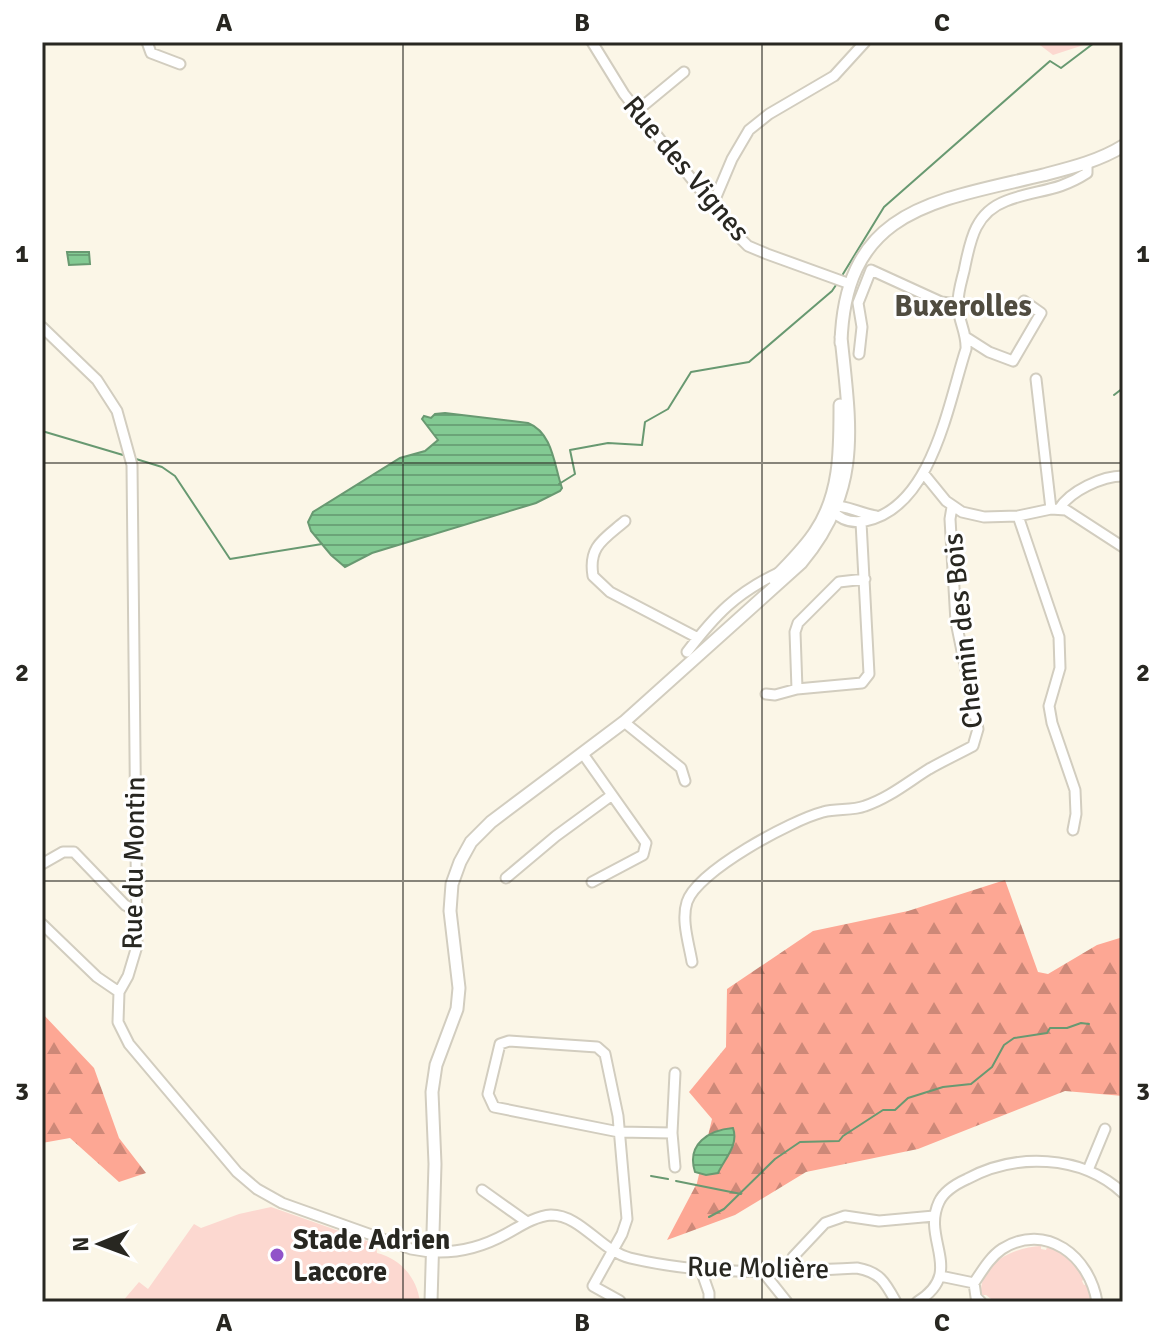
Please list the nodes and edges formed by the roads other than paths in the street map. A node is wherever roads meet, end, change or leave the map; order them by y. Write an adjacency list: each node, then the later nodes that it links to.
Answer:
1 (147, 42): 4 (street)
2 (592, 42): 6 (street, Rue des Vignes)
3 (865, 42): 9 (street)
4 (180, 64)
5 (684, 72): 6 (street)
6 (638, 110): 9 (street, Rue des Vignes)
7 (1123, 146): 8 (street)
8 (1087, 168): 10 (street); 12 (street)
9 (713, 204): 10 (street, Rue des Vignes)
10 (850, 284): 20 (street)
11 (1024, 301): 14 (street)
12 (958, 304): 14 (street); 15 (street)
13 (42, 327): 43 (street, Rue du Montin)
14 (967, 338): 17 (street)
15 (859, 354)
16 (1036, 379): 21 (street)
17 (924, 474): 19 (street); 22 (street)
18 (1123, 476): 21 (street)
19 (952, 507): 23 (street); 45 (street, Chemin des Bois)
20 (834, 508): 22 (street); 25 (street); 27 (street); 30 (street)
21 (1055, 509): 23 (street); 26 (street)
22 (876, 516): 25 (street)
23 (1018, 516): 39 (street)
24 (625, 521): 31 (street)
25 (861, 522): 28 (street)
26 (1123, 547)
27 (781, 571): 29 (street); 30 (street)
28 (865, 579): 33 (street); 33 (street)
29 (713, 618): 30 (street); 31 (street)
30 (723, 631): 35 (street)
31 (698, 638): 32 (street)
32 (687, 652)
33 (797, 689): 34 (street)
34 (766, 694)
35 (624, 722): 36 (street); 37 (street)
36 (583, 754): 38 (street); 58 (street)
37 (685, 781)
38 (612, 795): 41 (street); 42 (street)
39 (1073, 830)
40 (42, 864): 43 (street)
41 (506, 878)
42 (592, 882)
43 (136, 911): 46 (street, Rue du Montin)
44 (42, 924): 46 (street)
45 (692, 962)
46 (119, 992): 58 (street, Rue du Montin)
47 (675, 1073): 50 (street)
48 (1105, 1129): 52 (street)
49 (619, 1132): 49 (street); 50 (street); 57 (street)
50 (672, 1133): 51 (street)
51 (675, 1167)
52 (1088, 1170): 54 (street); 55 (street)
53 (482, 1190): 56 (street)
54 (1123, 1193)
55 (934, 1216): 60 (street); 62 (street)
56 (527, 1222): 57 (street, Rue Molière); 58 (street, Rue Molière)
57 (612, 1252): 59 (street, Rue Molière); 64 (street)
58 (432, 1253): 65 (street)
59 (701, 1270): 61 (street, Rue Molière); 66 (street)
60 (787, 1271): 61 (street, Rue Molière); 68 (street, Rue Molière)
61 (763, 1272): 67 (street)
62 (940, 1276): 63 (street); 69 (street)
63 (974, 1283): 70 (street); 71 (street)
64 (620, 1301)
65 (431, 1302)
66 (709, 1302)
67 (787, 1302)
68 (896, 1302)
69 (917, 1302)
70 (981, 1302)
71 (1097, 1302)

